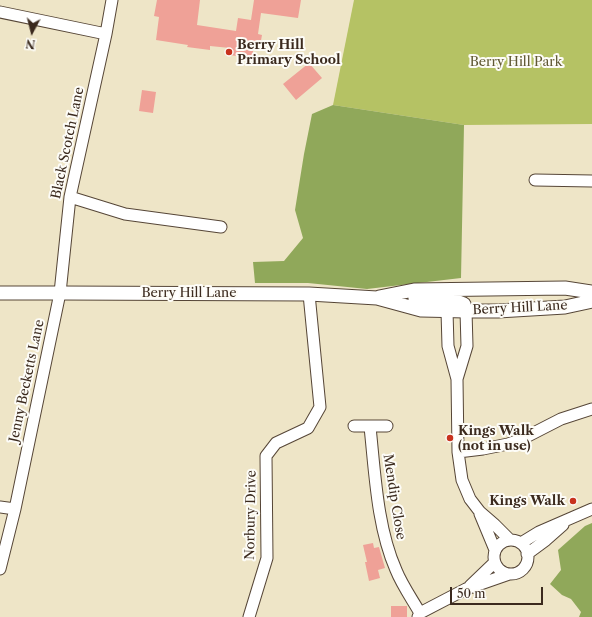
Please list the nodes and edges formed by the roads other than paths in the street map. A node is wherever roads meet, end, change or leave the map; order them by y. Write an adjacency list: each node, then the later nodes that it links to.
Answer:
1 (112, 0): 3 (street, Black Scotch Lane)
2 (0, 12): 3 (street)
3 (106, 34): 6 (street, Black Scotch Lane)
4 (535, 180): 5 (street)
5 (592, 181)
6 (70, 197): 7 (street); 10 (street, Black Scotch Lane)
7 (220, 227)
8 (592, 292): 12 (street, Berry Hill Lane)
9 (0, 293): 10 (street, Berry Hill Lane)
10 (60, 293): 11 (street, Berry Hill Lane); 22 (street, Jenny Becketts Lane)
11 (309, 294): 12 (street, Berry Hill Lane); 34 (street, Norbury Drive)
12 (452, 300): 14 (street, Berry Hill Lane); 15 (street)
13 (592, 300): 14 (street, Berry Hill Lane)
14 (466, 311): 15 (street)
15 (457, 379): 20 (street)
16 (592, 409): 20 (street)
17 (354, 426): 19 (street)
18 (386, 426): 19 (street)
19 (370, 427): 33 (street, Mendip Close)
20 (458, 452): 24 (street)
21 (0, 507): 22 (street)
22 (15, 509): 30 (street, Jenny Becketts Lane)
23 (592, 509): 25 (street)
24 (480, 512): 26 (street); 27 (street)
25 (573, 517): 26 (street); 28 (street)
26 (515, 542): 27 (street); 28 (street)
27 (495, 550): 29 (street)
28 (527, 554): 31 (street)
29 (494, 563): 31 (street); 32 (street)
30 (0, 569)
31 (509, 574): 32 (street)
32 (466, 589): 33 (street)
33 (419, 615)
34 (249, 617)

